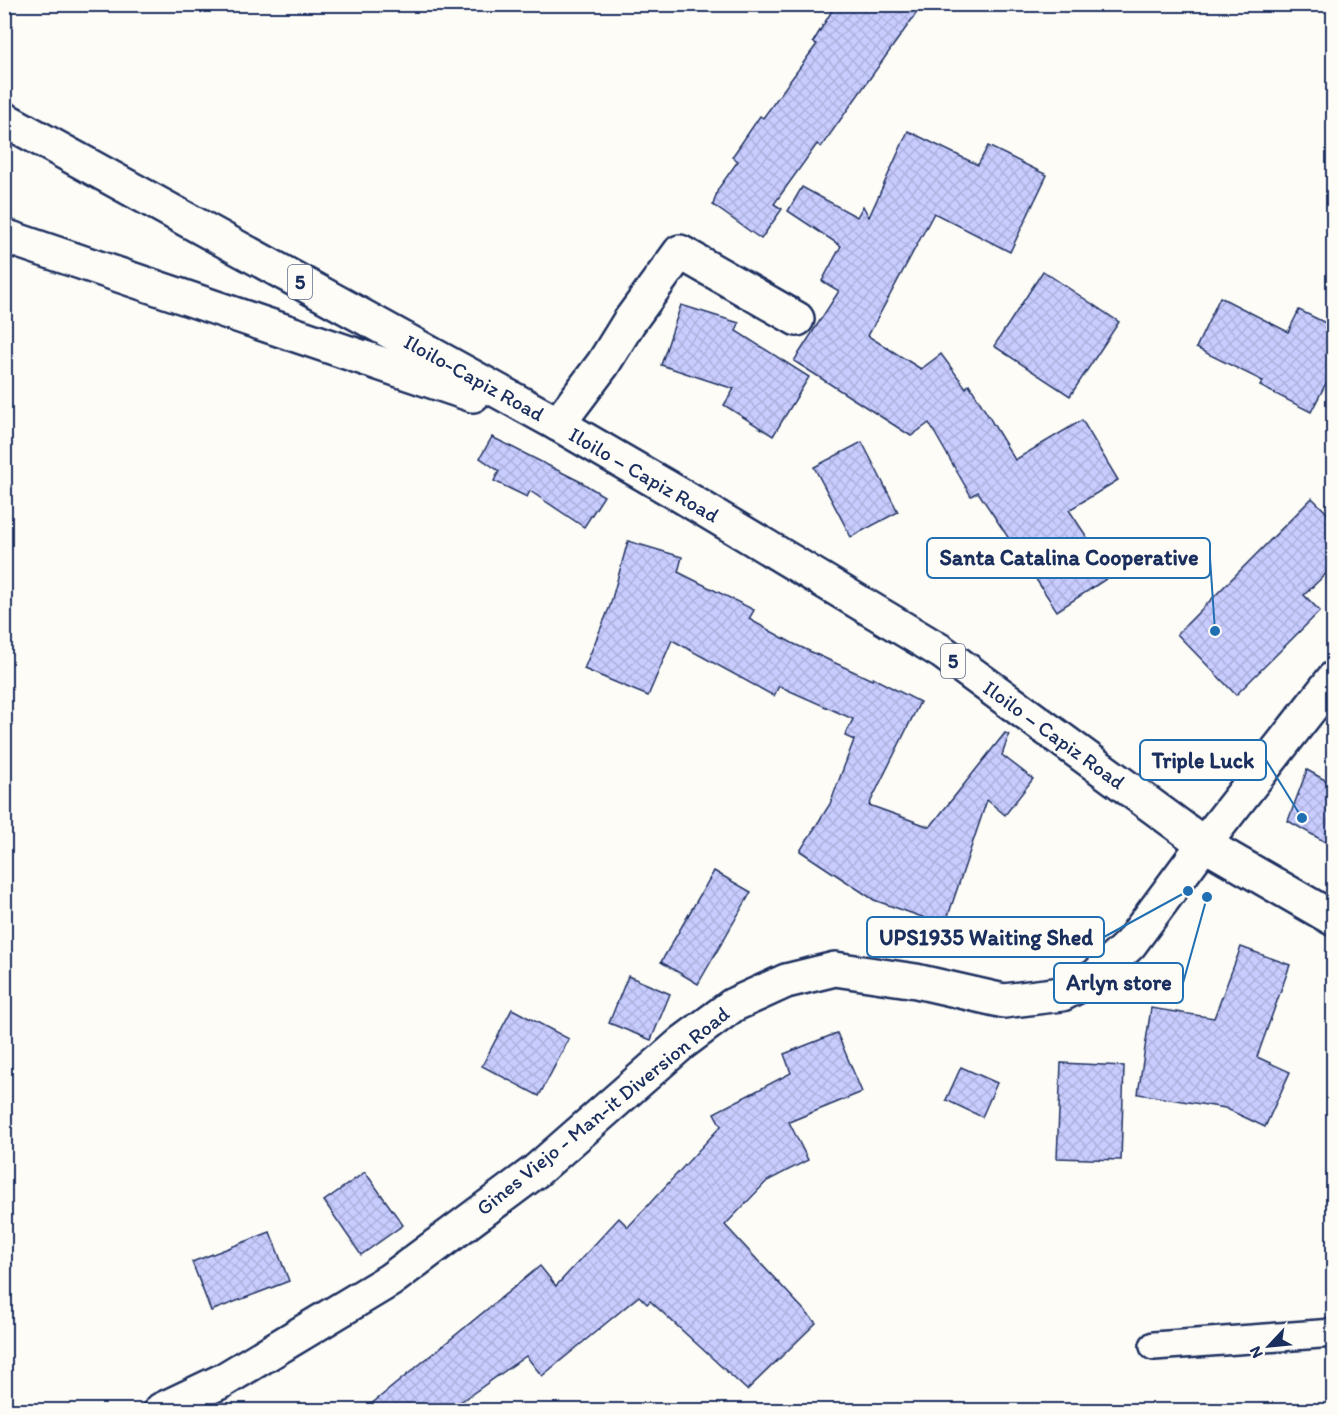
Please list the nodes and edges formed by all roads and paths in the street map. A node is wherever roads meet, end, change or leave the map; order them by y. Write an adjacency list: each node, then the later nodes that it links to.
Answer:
1 (4, 119): 4 (main road, Iloilo-Capiz Road / 5)
2 (4, 236): 4 (main road, Iloilo-Capiz Road / 5)
3 (797, 319): 4 (main road)
4 (558, 424): 6 (main road, Iloilo – Capiz Road / 5)
5 (1334, 678): 6 (main road, Gines Viejo - Man-it Diversion Road)
6 (1204, 844): 7 (main road, Iloilo – Capiz Road / 5); 10 (main road, Gines Viejo - Man-it Diversion Road)
7 (1334, 919)
8 (1334, 1333): 9 (lane)
9 (1154, 1346)
10 (161, 1410)

